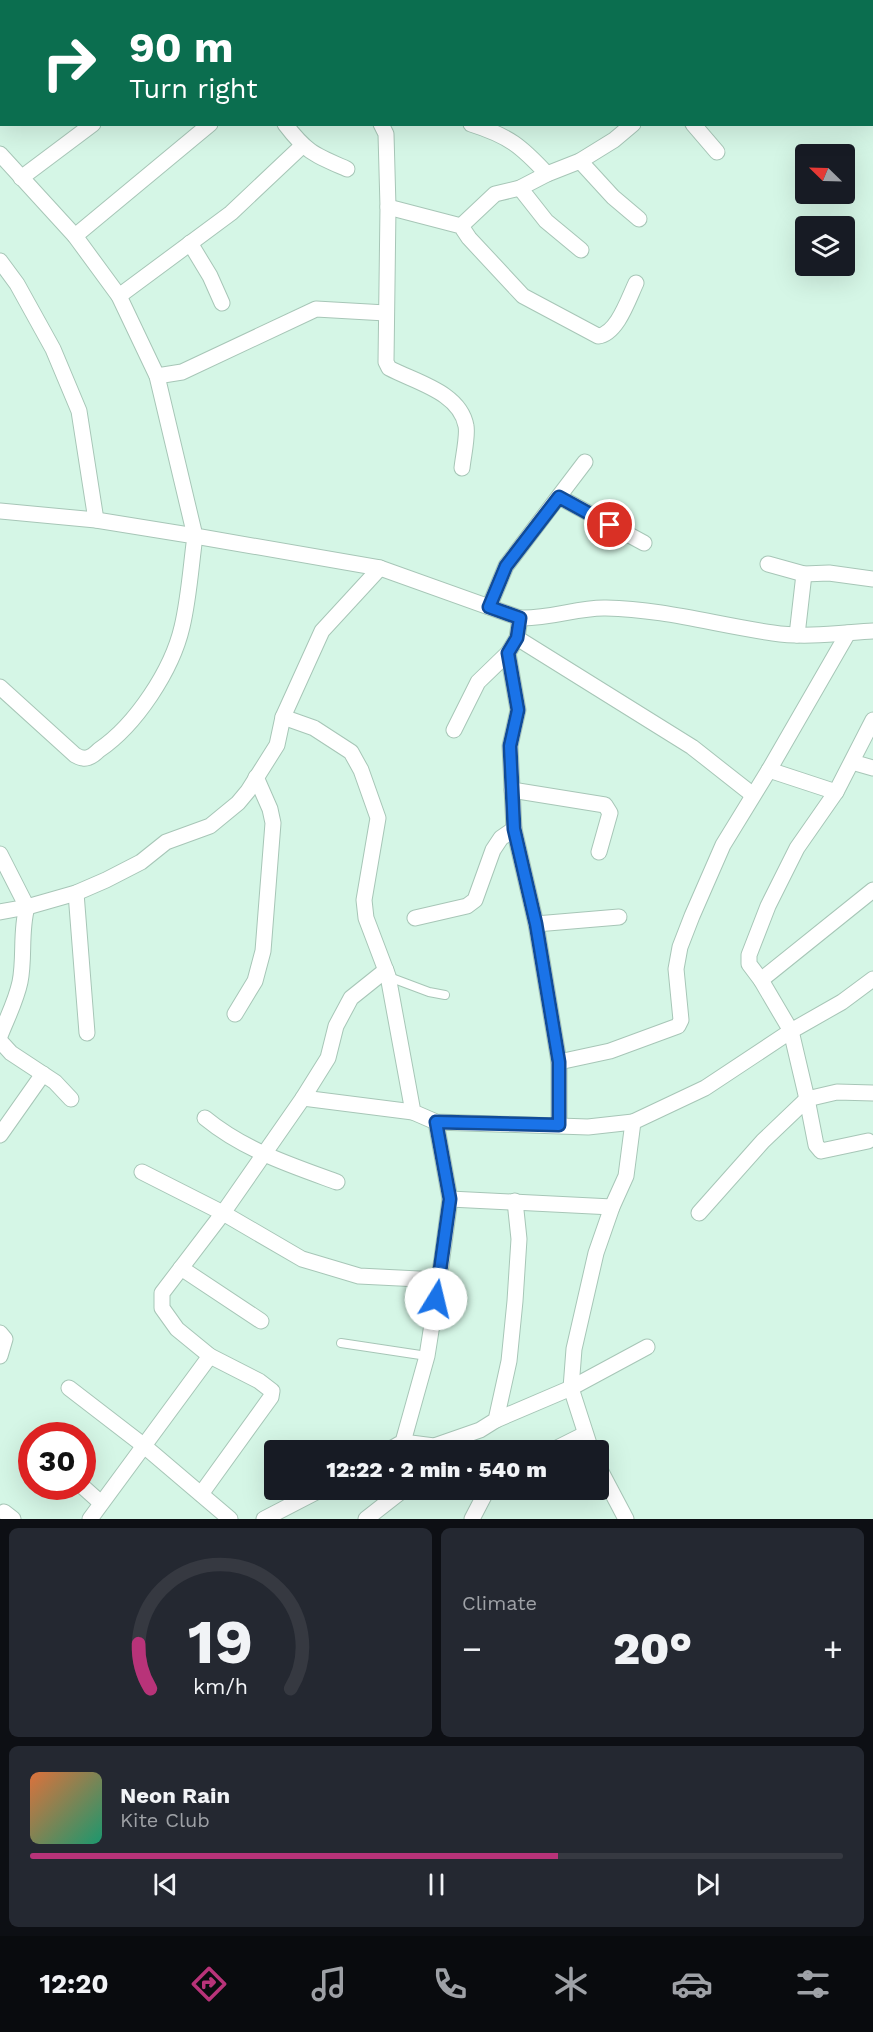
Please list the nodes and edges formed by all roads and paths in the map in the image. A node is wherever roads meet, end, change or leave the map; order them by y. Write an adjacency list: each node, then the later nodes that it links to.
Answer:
1 (90, 126): 14 (street)
2 (208, 126): 19 (street)
3 (287, 126): 8 (street)
4 (382, 126): 16 (street)
5 (477, 126): 13 (street)
6 (631, 126): 11 (street)
7 (695, 126): 9 (street)
8 (302, 146): 12 (street); 20 (street)
9 (717, 152)
10 (0, 154): 14 (street)
11 (580, 161): 13 (street); 17 (street)
12 (347, 169)
13 (547, 174): 15 (street)
14 (21, 178): 19 (street)
15 (520, 188): 18 (street); 21 (street)
16 (388, 207): 18 (street); 26 (street)
17 (639, 219)
18 (461, 226): 23 (street)
19 (75, 236): 24 (street)
20 (190, 243): 24 (street); 25 (street)
21 (581, 250)
22 (0, 261): 32 (street)
23 (636, 283)
24 (119, 296): 27 (street)
25 (222, 303)
26 (386, 313): 27 (street); 29 (street)
27 (157, 376): 33 (street)
28 (585, 462): 30 (street)
29 (462, 468)
30 (559, 497): 34 (street); 39 (street)
31 (0, 511): 32 (street)
32 (96, 520): 33 (street)
33 (195, 536): 36 (street); 46 (street)
34 (644, 543)
35 (768, 564): 37 (street)
36 (380, 568): 39 (street); 47 (street)
37 (804, 574): 38 (street); 43 (street)
38 (873, 579)
39 (489, 607): 40 (street)
40 (520, 618): 43 (street); 44 (street)
41 (873, 631): 42 (street)
42 (848, 633): 43 (street); 52 (street)
43 (797, 635)
44 (517, 638): 45 (street); 56 (street)
45 (508, 653): 49 (street); 54 (street)
46 (1, 689)
47 (284, 717): 53 (street); 67 (street)
48 (873, 720): 50 (street)
49 (454, 730)
50 (852, 762): 51 (street); 55 (street)
51 (873, 768)
52 (769, 770): 55 (street); 56 (street)
53 (256, 777): 61 (street); 71 (street)
54 (512, 790): 57 (street); 58 (street)
55 (836, 792): 69 (street)
56 (753, 795): 76 (street)
57 (514, 829): 65 (street); 66 (street)
58 (599, 852)
59 (0, 854): 62 (street)
60 (873, 890): 69 (street)
61 (76, 893): 62 (street); 73 (street)
62 (27, 907): 63 (street); 74 (street)
63 (0, 912)
64 (619, 917): 66 (street)
65 (415, 918)
66 (536, 924): 76 (street)
67 (387, 973): 70 (lane); 79 (street); 82 (street)
68 (873, 979): 72 (street)
69 (762, 980): 72 (street)
70 (445, 995)
71 (235, 1014)
72 (791, 1031): 81 (street); 85 (street)
73 (87, 1033)
74 (0, 1036)
75 (0, 1041): 77 (street)
76 (559, 1062): 86 (street)
77 (43, 1074): 80 (street); 87 (street)
78 (873, 1093): 81 (street)
79 (303, 1098): 82 (street); 89 (street)
80 (71, 1099)
81 (807, 1099): 88 (street); 96 (street)
82 (413, 1112): 84 (street)
83 (205, 1118): 89 (street)
84 (436, 1122): 86 (street); 92 (street)
85 (633, 1122): 86 (street); 94 (street)
86 (559, 1125)
87 (0, 1135)
88 (868, 1141)
89 (264, 1155): 91 (street); 95 (street)
90 (142, 1172): 95 (street)
91 (337, 1182)
92 (450, 1199): 93 (street); 98 (street)
93 (515, 1201): 94 (street); 108 (street)
94 (612, 1207): 107 (street)
95 (224, 1212): 97 (street); 98 (street)
96 (699, 1213)
97 (181, 1268): 99 (street); 104 (street)
98 (440, 1280): 105 (street)
99 (261, 1321)
100 (0, 1334): 103 (street)
101 (341, 1343): 105 (lane)
102 (647, 1347): 107 (street)
103 (0, 1356)
104 (210, 1356): 114 (street); 116 (street)
105 (427, 1356): 110 (street)
106 (69, 1388): 114 (street)
107 (571, 1388): 108 (street); 109 (street)
108 (496, 1420): 111 (street)
109 (585, 1434): 112 (street); 113 (street)
110 (404, 1440)
111 (454, 1440)
112 (573, 1440)
113 (587, 1440)
114 (143, 1445): 116 (street); 121 (street)
115 (609, 1487): 127 (street)
116 (201, 1494): 123 (street)
117 (96, 1498): 121 (street)
118 (301, 1500): 124 (street)
119 (390, 1500): 125 (street)
120 (482, 1500): 126 (street)
121 (102, 1503): 122 (street)
122 (90, 1519)
123 (230, 1519)
124 (264, 1519)
125 (366, 1519)
126 (472, 1519)
127 (626, 1519)

